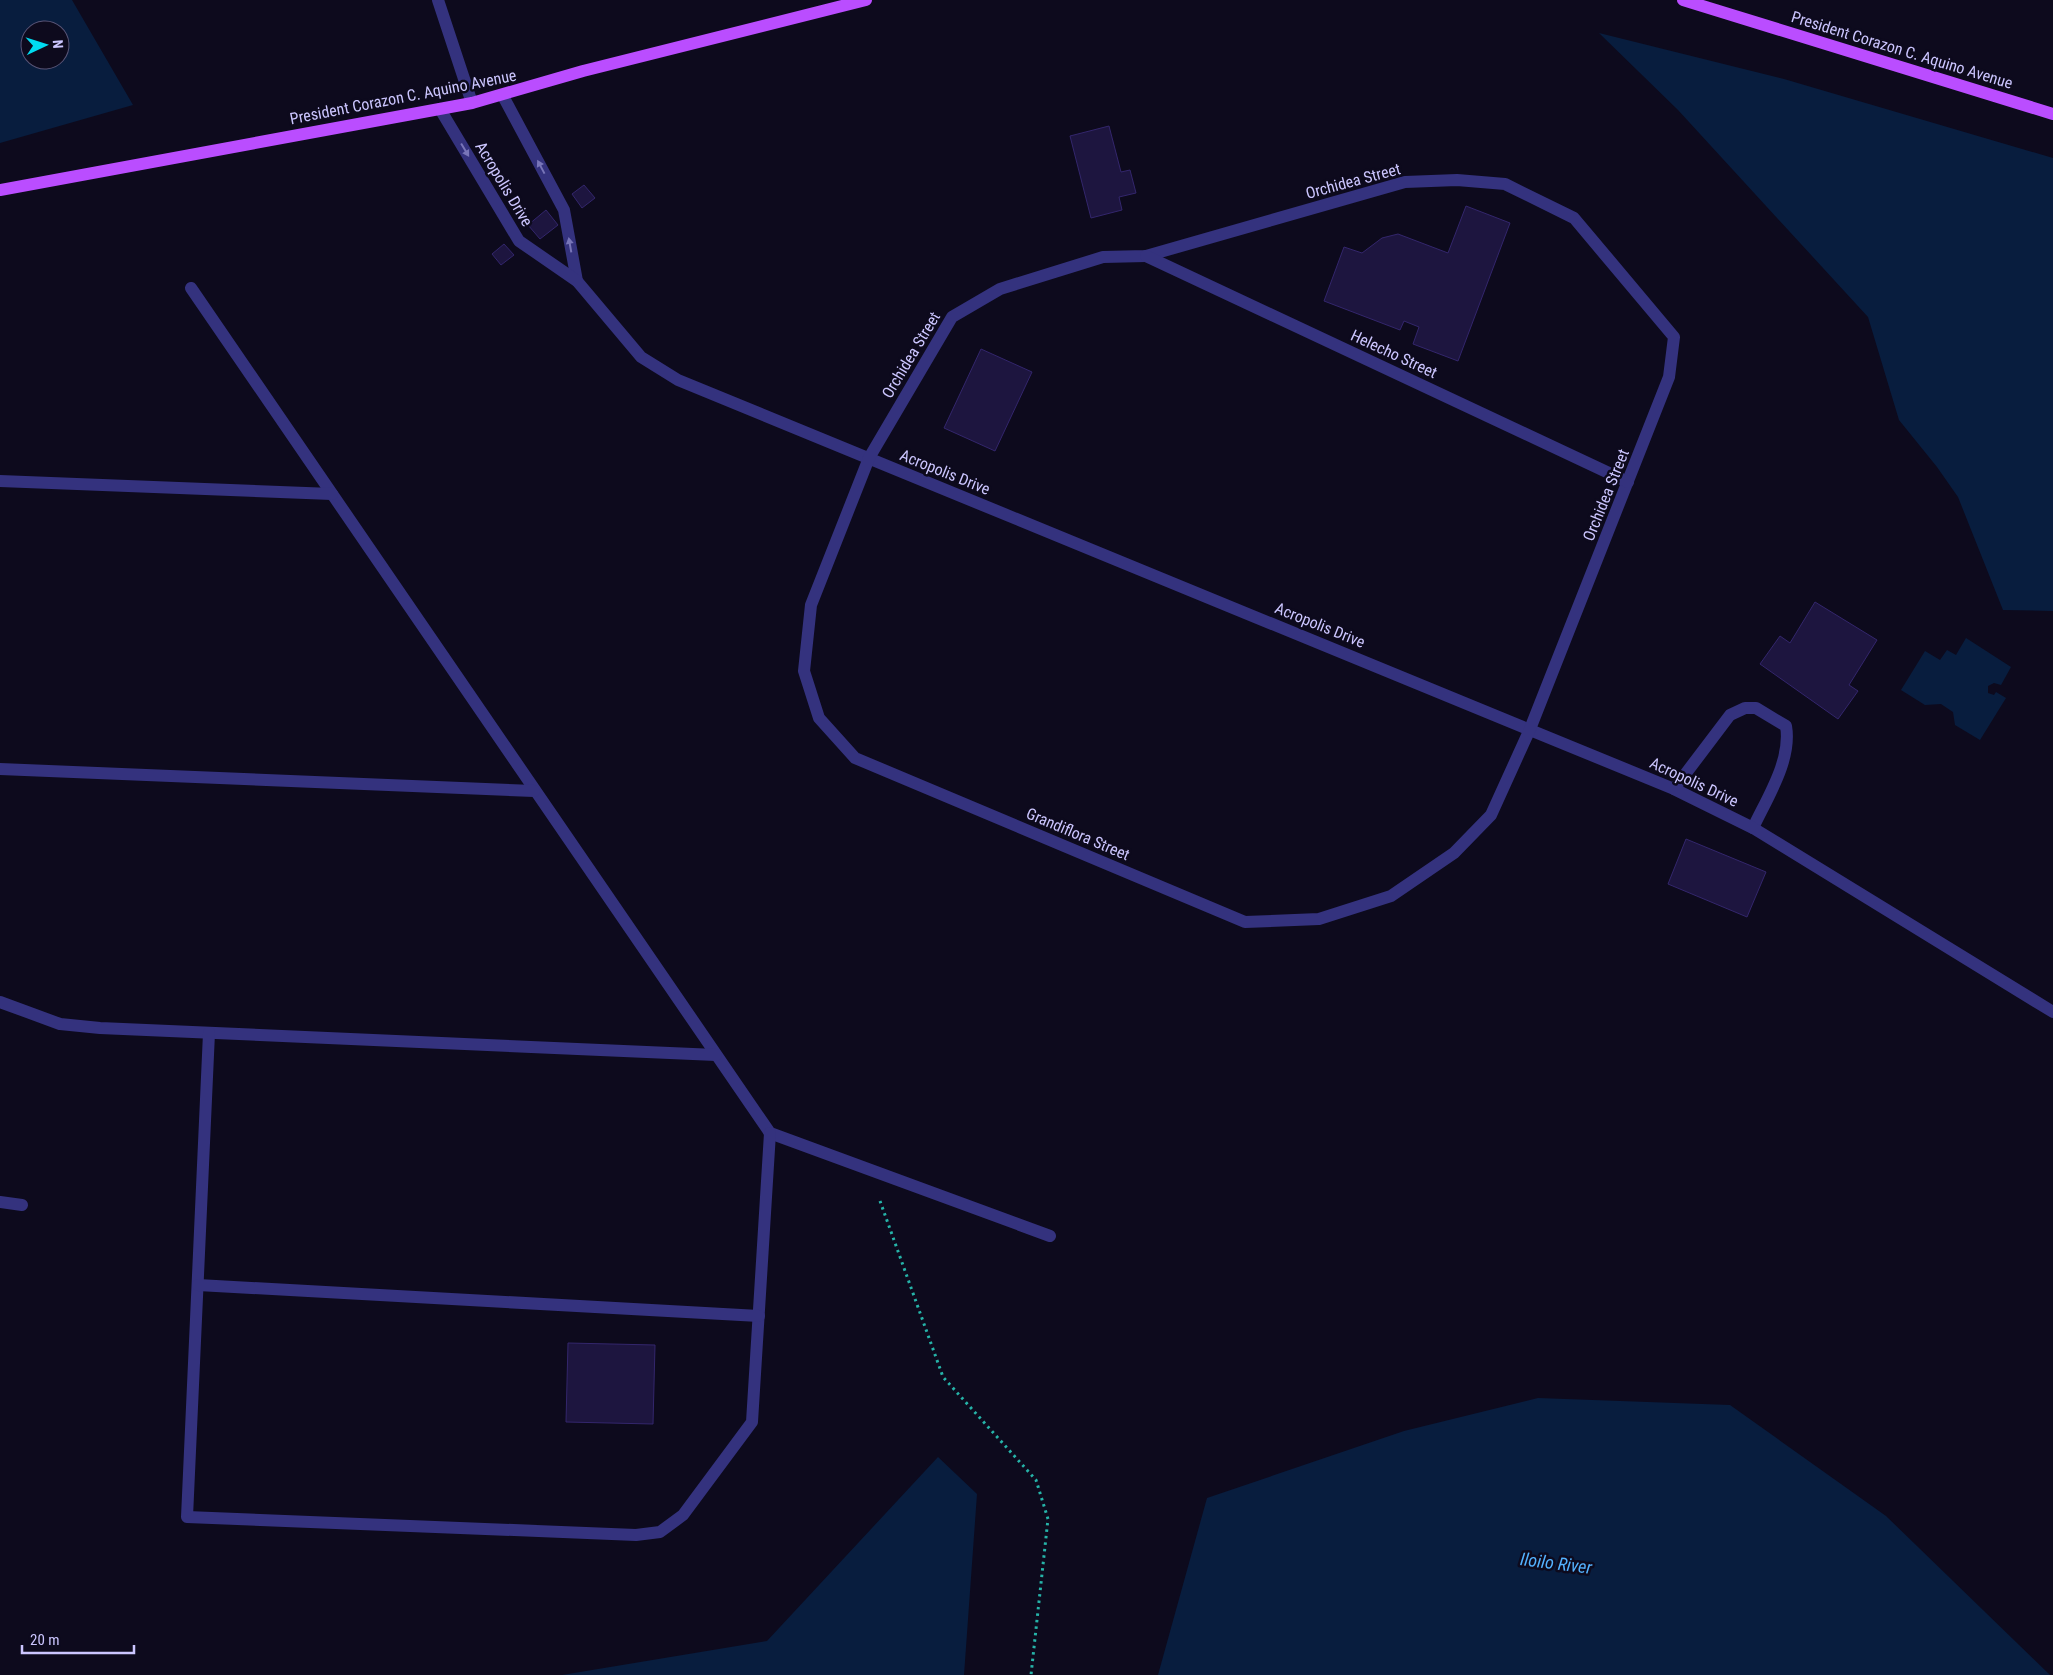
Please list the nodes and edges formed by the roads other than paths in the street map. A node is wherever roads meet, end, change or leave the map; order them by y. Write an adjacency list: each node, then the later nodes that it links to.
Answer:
1 (438, 0): 5 (street)
2 (866, 0): 4 (main road, President Corazon C. Aquino Avenue)
3 (1683, 0): 7 (main road, President Corazon C. Aquino Avenue)
4 (503, 96): 5 (main road, President Corazon C. Aquino Avenue); 10 (street, Acropolis Drive, one-way to 4)
5 (472, 103): 6 (main road, President Corazon C. Aquino Avenue)
6 (440, 109): 8 (main road, President Corazon C. Aquino Avenue); 10 (street, Acropolis Drive, one-way to 10)
7 (2053, 114)
8 (0, 190)
9 (1146, 256): 12 (street, Orchidea Street); 14 (street, Helecho Street); 14 (street, Orchidea Street)
10 (577, 280): 12 (street, Acropolis Drive)
11 (191, 288): 15 (street)
12 (869, 458): 16 (street, Acropolis Drive); 16 (street, Grandiflora Street)
13 (0, 481): 15 (street)
14 (1628, 482): 16 (street, Orchidea Street)
15 (332, 494): 19 (street)
16 (1530, 729): 18 (street, Acropolis Drive)
17 (0, 769): 19 (street)
18 (1674, 789): 20 (street, Acropolis Drive); 20 (street)
19 (534, 791): 24 (street)
20 (1753, 828): 22 (street, Acropolis Drive)
21 (0, 1002): 23 (street)
22 (2053, 1012)
23 (209, 1033): 24 (street); 29 (street)
24 (716, 1054): 25 (street)
25 (770, 1134): 28 (street); 30 (street)
26 (0, 1202): 27 (street)
27 (22, 1206)
28 (1050, 1236)
29 (198, 1284): 30 (street); 30 (street)
30 (759, 1316)

